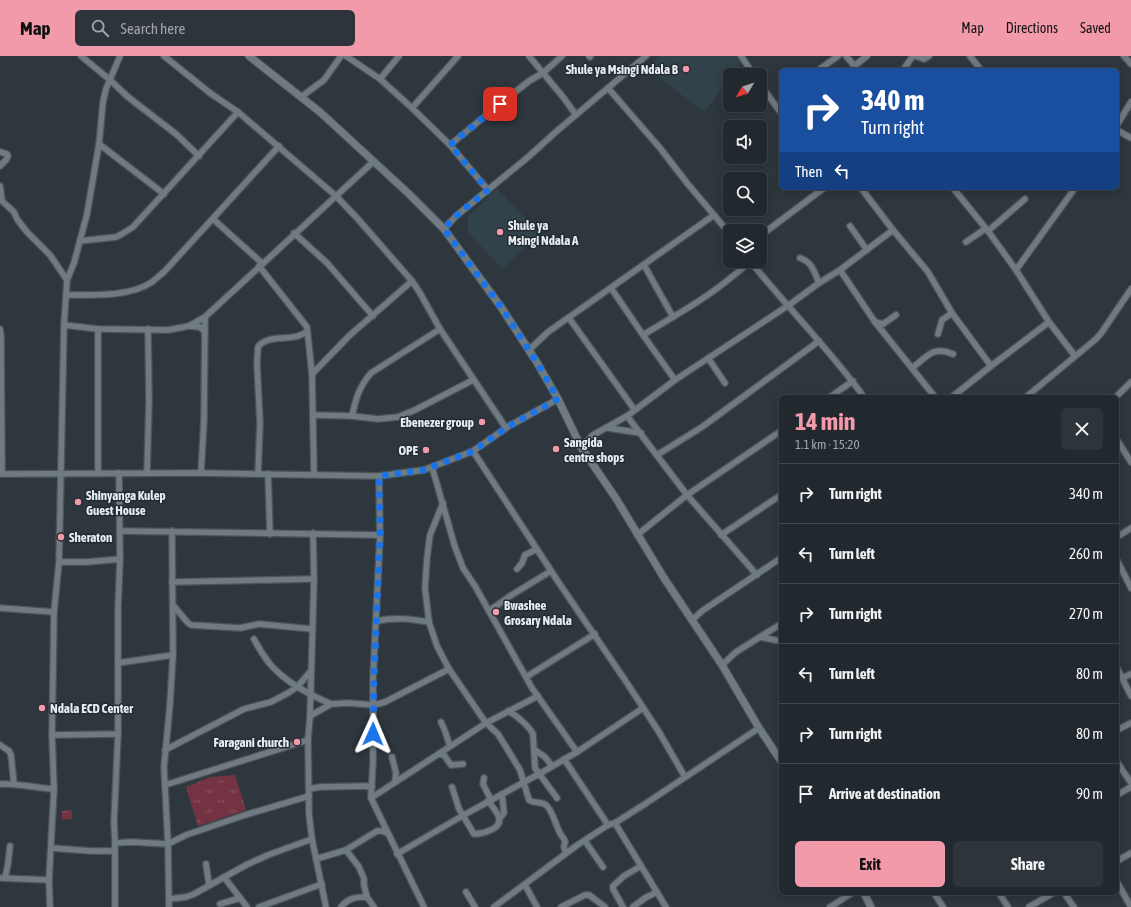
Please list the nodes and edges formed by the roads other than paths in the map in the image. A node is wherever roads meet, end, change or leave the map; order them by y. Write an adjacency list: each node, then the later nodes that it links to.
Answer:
1 (81, 56): 29 (street)
2 (120, 56): 29 (street)
3 (164, 56): 37 (street)
4 (249, 56): 33 (street)
5 (341, 56): 33 (street)
6 (346, 56): 30 (street)
7 (399, 56): 30 (street)
8 (458, 56): 35 (street)
9 (528, 56): 28 (street)
10 (562, 56): 28 (street)
11 (646, 56): 31 (street)
12 (741, 56): 23 (street)
13 (838, 56): 24 (street)
14 (846, 56): 25 (street)
15 (867, 56): 25 (street)
16 (914, 56): 17 (street); 26 (street)
17 (929, 56)
18 (970, 56): 21 (street)
19 (979, 56): 21 (street)
20 (1124, 56): 22 (street)
21 (974, 62): 27 (street)
22 (1131, 64)
23 (749, 68)
24 (821, 68)
25 (856, 68)
26 (904, 68)
27 (979, 68)
28 (543, 73): 38 (street); 43 (street)
29 (109, 79): 42 (street); 46 (street)
30 (380, 79): 35 (street)
31 (608, 88): 38 (street); 58 (street)
32 (767, 93): 36 (street)
33 (301, 97): 47 (street)
34 (1131, 102): 39 (street)
35 (412, 108): 43 (street)
36 (779, 109)
37 (238, 112): 44 (street); 46 (street)
38 (576, 115): 50 (street)
39 (1119, 122)
40 (1119, 131): 41 (street)
41 (1131, 138)
42 (99, 144): 55 (street); 67 (street)
43 (450, 145): 50 (street)
44 (279, 146): 56 (street); 59 (street)
45 (0, 152): 48 (street)
46 (199, 156): 55 (street)
47 (374, 161): 56 (street); 62 (street)
48 (0, 166)
49 (0, 186): 77 (street)
50 (488, 190): 62 (street)
51 (821, 190): 65 (street)
52 (863, 190): 63 (street)
53 (955, 190): 64 (street)
54 (1074, 190): 76 (street)
55 (164, 194): 67 (street)
56 (336, 196): 66 (street); 78 (street)
57 (1025, 199): 64 (street)
58 (714, 215): 60 (street); 72 (street)
59 (213, 219): 71 (street); 82 (street)
60 (723, 226)
61 (850, 226): 69 (street)
62 (444, 229): 103 (street)
63 (893, 230): 69 (street); 84 (street)
64 (986, 230): 68 (street); 76 (street)
65 (767, 231)
66 (294, 233): 71 (street); 86 (street)
67 (80, 241): 77 (street)
68 (966, 242)
69 (867, 250): 75 (street)
70 (800, 258): 79 (street)
71 (261, 265): 88 (street); 99 (street)
72 (644, 266): 80 (street); 87 (street)
73 (742, 268): 87 (street)
74 (756, 268): 83 (street)
75 (840, 270): 79 (street); 90 (street)
76 (1016, 270): 91 (street)
77 (67, 280): 82 (street)
78 (412, 281): 86 (street); 96 (street)
79 (819, 283): 83 (street)
80 (611, 288): 89 (street); 101 (street)
81 (1131, 289): 105 (street)
82 (66, 295): 92 (street)
83 (789, 305): 102 (street); 106 (street)
84 (952, 313): 100 (street); 107 (street)
85 (896, 315): 90 (street)
86 (373, 316): 109 (street)
87 (673, 316): 101 (street)
88 (205, 317): 93 (street); 98 (street)
89 (569, 318): 103 (street); 122 (street)
90 (875, 322): 108 (street)
91 (1050, 322): 105 (street); 107 (street)
92 (64, 324): 95 (street); 141 (street)
93 (189, 326): 97 (street); 98 (street)
94 (0, 329): 140 (street)
95 (98, 329): 97 (street); 136 (street)
96 (440, 329): 110 (street); 124 (street)
97 (148, 330): 138 (street)
98 (205, 332): 139 (street)
99 (307, 332): 109 (street); 142 (street)
100 (938, 334)
101 (643, 335): 111 (street)
102 (819, 341): 112 (street); 133 (street)
103 (529, 350): 121 (street)
104 (953, 354): 108 (street)
105 (1075, 356): 119 (street)
106 (708, 358): 111 (street); 114 (street)
107 (991, 366): 118 (street)
108 (912, 368): 117 (street)
109 (312, 374): 123 (street)
110 (473, 380): 124 (street); 126 (street)
111 (675, 380): 122 (street)
112 (853, 381): 115 (street); 116 (street)
113 (1131, 382): 120 (street)
114 (725, 383)
115 (833, 395)
116 (863, 395)
117 (933, 395)
118 (955, 395)
119 (1028, 395)
120 (1118, 395)
121 (558, 399): 126 (street); 131 (street)
122 (634, 409): 125 (street)
123 (313, 415): 124 (street); 144 (street)
124 (352, 416)
125 (628, 416): 127 (street); 129 (street)
126 (506, 428): 132 (street)
127 (607, 428): 129 (street); 131 (street)
128 (779, 432): 146 (street)
129 (641, 433): 133 (street)
130 (1119, 443): 134 (street)
131 (581, 447): 155 (street)
132 (473, 451): 135 (street); 158 (street)
133 (658, 455): 146 (street)
134 (1131, 462)
135 (432, 467): 145 (street); 148 (street)
136 (98, 473): 137 (street); 141 (street)
137 (119, 473): 138 (street); 150 (street)
138 (147, 473): 139 (street)
139 (201, 473): 142 (street)
140 (1, 474): 141 (street)
141 (60, 474): 161 (street)
142 (258, 474): 143 (street)
143 (268, 474): 144 (street); 153 (street)
144 (314, 474): 145 (street)
145 (379, 476): 154 (street)
146 (688, 495): 155 (street); 156 (street)
147 (779, 496): 156 (street)
148 (443, 503): 171 (street); 175 (street)
149 (1131, 528): 157 (street)
150 (120, 531): 151 (street); 159 (street)
151 (172, 531): 153 (street); 167 (street)
152 (313, 533): 153 (street); 154 (street); 166 (street)
153 (270, 534)
154 (380, 535): 174 (street)
155 (637, 535): 173 (street)
156 (721, 535): 165 (street)
157 (1119, 536)
158 (537, 549): 163 (street); 164 (street)
159 (120, 559): 161 (street); 185 (street)
160 (779, 559): 165 (street)
161 (59, 562): 172 (street)
162 (1119, 564): 168 (street)
163 (517, 569)
164 (551, 571): 171 (street); 179 (street)
165 (757, 575): 173 (street)
166 (314, 579): 167 (street); 177 (street)
167 (172, 582): 169 (street)
168 (1131, 588)
169 (173, 605): 177 (street); 184 (street)
170 (0, 608): 172 (street)
171 (489, 611): 191 (street)
172 (54, 612): 208 (street)
173 (692, 620): 186 (street)
174 (377, 621): 175 (street); 198 (street)
175 (429, 622): 187 (street)
176 (779, 626): 178 (street)
177 (312, 629): 188 (street)
178 (774, 630): 180 (street); 182 (street)
179 (595, 634): 191 (street); 199 (street)
180 (760, 637): 183 (street); 186 (street)
181 (254, 639): 193 (street)
182 (779, 640)
183 (779, 642)
184 (173, 655): 185 (street); 212 (street)
185 (118, 663): 207 (street)
186 (722, 665): 205 (street)
187 (449, 669): 198 (street); 204 (street)
188 (311, 671): 193 (street); 194 (street)
189 (1119, 672): 192 (street)
190 (1131, 674): 192 (street)
191 (526, 677): 195 (street)
192 (1122, 678): 196 (street)
193 (296, 687): 194 (street); 212 (street)
194 (311, 695): 197 (street); 201 (street)
195 (538, 696): 200 (street); 214 (street)
196 (1131, 696)
197 (331, 704): 198 (street); 201 (street)
198 (374, 705): 231 (street)
199 (643, 708): 214 (street); 223 (street)
200 (508, 711): 204 (street); 213 (street)
201 (310, 716): 209 (street)
202 (441, 722): 211 (street)
203 (1131, 723): 206 (street)
204 (486, 724): 211 (street); 226 (street)
205 (759, 728): 216 (street); 223 (street)
206 (1119, 729)
207 (118, 734): 208 (street); 249 (street)
208 (52, 735): 234 (street)
209 (308, 740): 230 (street); 235 (street)
210 (0, 744): 229 (street)
211 (450, 746): 215 (street)
212 (165, 750): 230 (street)
213 (535, 750): 221 (street); 222 (street)
214 (577, 752): 218 (street)
215 (439, 754): 219 (street); 225 (street)
216 (779, 754)
217 (392, 757): 225 (street)
218 (564, 759): 221 (street); 245 (street)
219 (462, 764)
220 (1119, 765): 227 (street)
221 (552, 766): 222 (street)
222 (539, 774): 226 (street); 240 (street)
223 (685, 777): 244 (street)
224 (484, 778): 241 (street)
225 (395, 782): 239 (street)
226 (523, 782): 236 (street); 256 (street)
227 (1131, 783)
228 (0, 784): 229 (street)
229 (14, 784): 234 (street)
230 (165, 785): 250 (street)
231 (372, 787): 235 (street); 239 (street)
232 (452, 787): 242 (street)
233 (1131, 787): 237 (street)
234 (54, 789): 253 (street)
235 (309, 789): 238 (street)
236 (502, 794): 241 (street); 243 (street)
237 (1119, 794)
238 (309, 796): 247 (street); 250 (street)
239 (371, 798): 246 (street)
240 (557, 798)
241 (490, 801): 242 (street); 243 (street)
242 (462, 816): 243 (street); 258 (street)
243 (499, 819)
244 (615, 823): 245 (street); 263 (street)
245 (608, 825): 248 (street)
246 (387, 833): 251 (street); 258 (street)
247 (312, 839): 260 (street); 265 (street)
248 (585, 841): 256 (street); 264 (street)
249 (115, 843): 250 (street); 255 (street)
250 (168, 844): 282 (street)
251 (354, 845): 254 (street); 259 (street)
252 (10, 846): 266 (street)
253 (52, 848): 255 (street); 267 (street)
254 (346, 850): 259 (street); 260 (street)
255 (115, 851): 286 (street)
256 (566, 853): 270 (street)
257 (1131, 853): 261 (street)
258 (397, 854): 293 (street)
259 (352, 857): 280 (street)
260 (316, 860): 268 (street)
261 (1119, 860)
262 (206, 864): 269 (street)
263 (641, 866): 273 (street); 299 (street)
264 (603, 867)
265 (224, 877): 269 (street); 281 (street)
266 (3, 878): 267 (street)
267 (49, 880): 285 (street)
268 (322, 884): 289 (street); 290 (street)
269 (209, 885): 282 (street)
270 (525, 885): 295 (street); 296 (street)
271 (1119, 885): 284 (street)
272 (466, 892): 294 (street)
273 (657, 892): 300 (street); 301 (street)
274 (849, 895): 302 (street)
275 (865, 895): 303 (street)
276 (935, 895): 304 (street)
277 (1000, 895): 305 (street)
278 (1050, 895): 306 (street)
279 (1065, 895): 307 (street)
280 (367, 897): 291 (street); 292 (street)
281 (240, 898): 283 (street); 288 (street)
282 (169, 899): 287 (street)
283 (220, 904)
284 (1131, 906)
285 (50, 907)
286 (115, 907)
287 (169, 907)
288 (246, 907)
289 (259, 907)
290 (326, 907)
291 (341, 907)
292 (374, 907)
293 (424, 907)
294 (475, 907)
295 (494, 907)
296 (537, 907)
297 (561, 907): 298 (street)
298 (605, 907)
299 (623, 907)
300 (633, 907)
301 (666, 907)
302 (830, 907)
303 (871, 907)
304 (942, 907)
305 (1008, 907)
306 (1029, 907)
307 (1074, 907)

